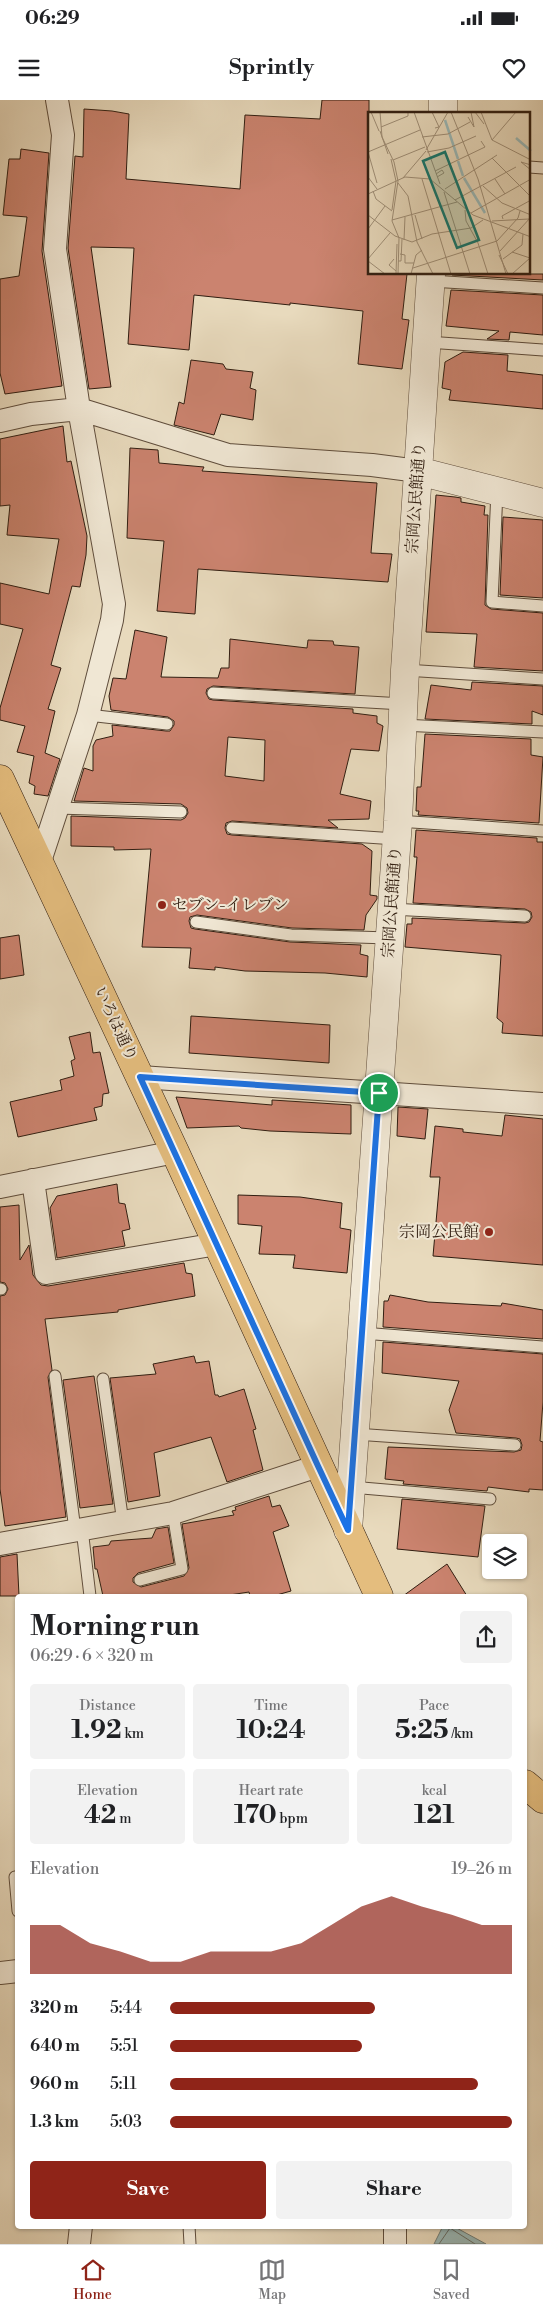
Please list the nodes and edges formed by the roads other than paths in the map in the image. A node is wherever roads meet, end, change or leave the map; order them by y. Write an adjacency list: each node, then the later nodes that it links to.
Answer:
1 (57, 100): 8 (street)
2 (530, 167): 3 (lane)
3 (543, 168)
4 (431, 277): 5 (lane); 6 (street, 宗岡公民館通り)
5 (543, 288)
6 (427, 342): 7 (lane); 10 (street, 宗岡公民館通り)
7 (543, 350)
8 (79, 408): 9 (street); 10 (street); 18 (street)
9 (0, 421)
10 (418, 471): 11 (street); 14 (street, 宗岡公民館通り)
11 (498, 490): 12 (street); 13 (lane)
12 (543, 503)
13 (543, 606)
14 (405, 670): 15 (lane); 17 (street, 宗岡公民館通り)
15 (543, 679)
16 (213, 693): 17 (lane)
17 (402, 714): 20 (lane); 25 (street, 宗岡公民館通り)
18 (88, 716): 19 (lane); 22 (street)
19 (167, 724)
20 (543, 732)
21 (0, 779): 27 (main road, いろは通り)
22 (58, 808): 23 (lane); 27 (street)
23 (181, 812)
24 (232, 828): 25 (lane)
25 (397, 830): 26 (lane); 28 (street, 宗岡公民館通り)
26 (543, 831)
27 (40, 861): 32 (main road, いろは通り)
28 (391, 909): 29 (lane); 31 (street, 宗岡公民館通り)
29 (525, 916)
30 (196, 922): 31 (lane)
31 (389, 938): 33 (street, 宗岡公民館通り)
32 (140, 1077): 33 (street); 35 (main road, いろは通り)
33 (379, 1093): 34 (street); 39 (street, 宗岡公民館通り)
34 (543, 1104)
35 (176, 1152): 36 (street); 38 (main road, いろは通り)
36 (33, 1180): 37 (street); 38 (street)
37 (0, 1187)
38 (217, 1244): 45 (main road, いろは通り)
39 (362, 1333): 40 (lane); 43 (street, 宗岡公民館通り)
40 (543, 1347)
41 (55, 1376): 50 (lane)
42 (103, 1379): 49 (lane)
43 (355, 1434): 44 (lane); 46 (street, 宗岡公民館通り)
44 (515, 1445)
45 (318, 1466): 48 (street); 51 (main road, いろは通り)
46 (351, 1486): 47 (lane); 51 (street, 宗岡公民館通り)
47 (490, 1498)
48 (173, 1513): 49 (street); 53 (lane)
49 (123, 1523): 50 (street)
50 (79, 1530): 52 (street); 54 (lane)
51 (348, 1530): 55 (main road, いろは通り)
52 (0, 1544)
53 (140, 1580)
54 (90, 1594)
55 (378, 1594)
56 (527, 1786): 57 (main road)
57 (543, 1799)
58 (0, 1972): 59 (street)
59 (15, 1972)
60 (81, 2229): 63 (street)
61 (189, 2229): 64 (lane)
62 (395, 2229): 65 (street)
63 (78, 2244)
64 (190, 2244)
65 (395, 2244)

